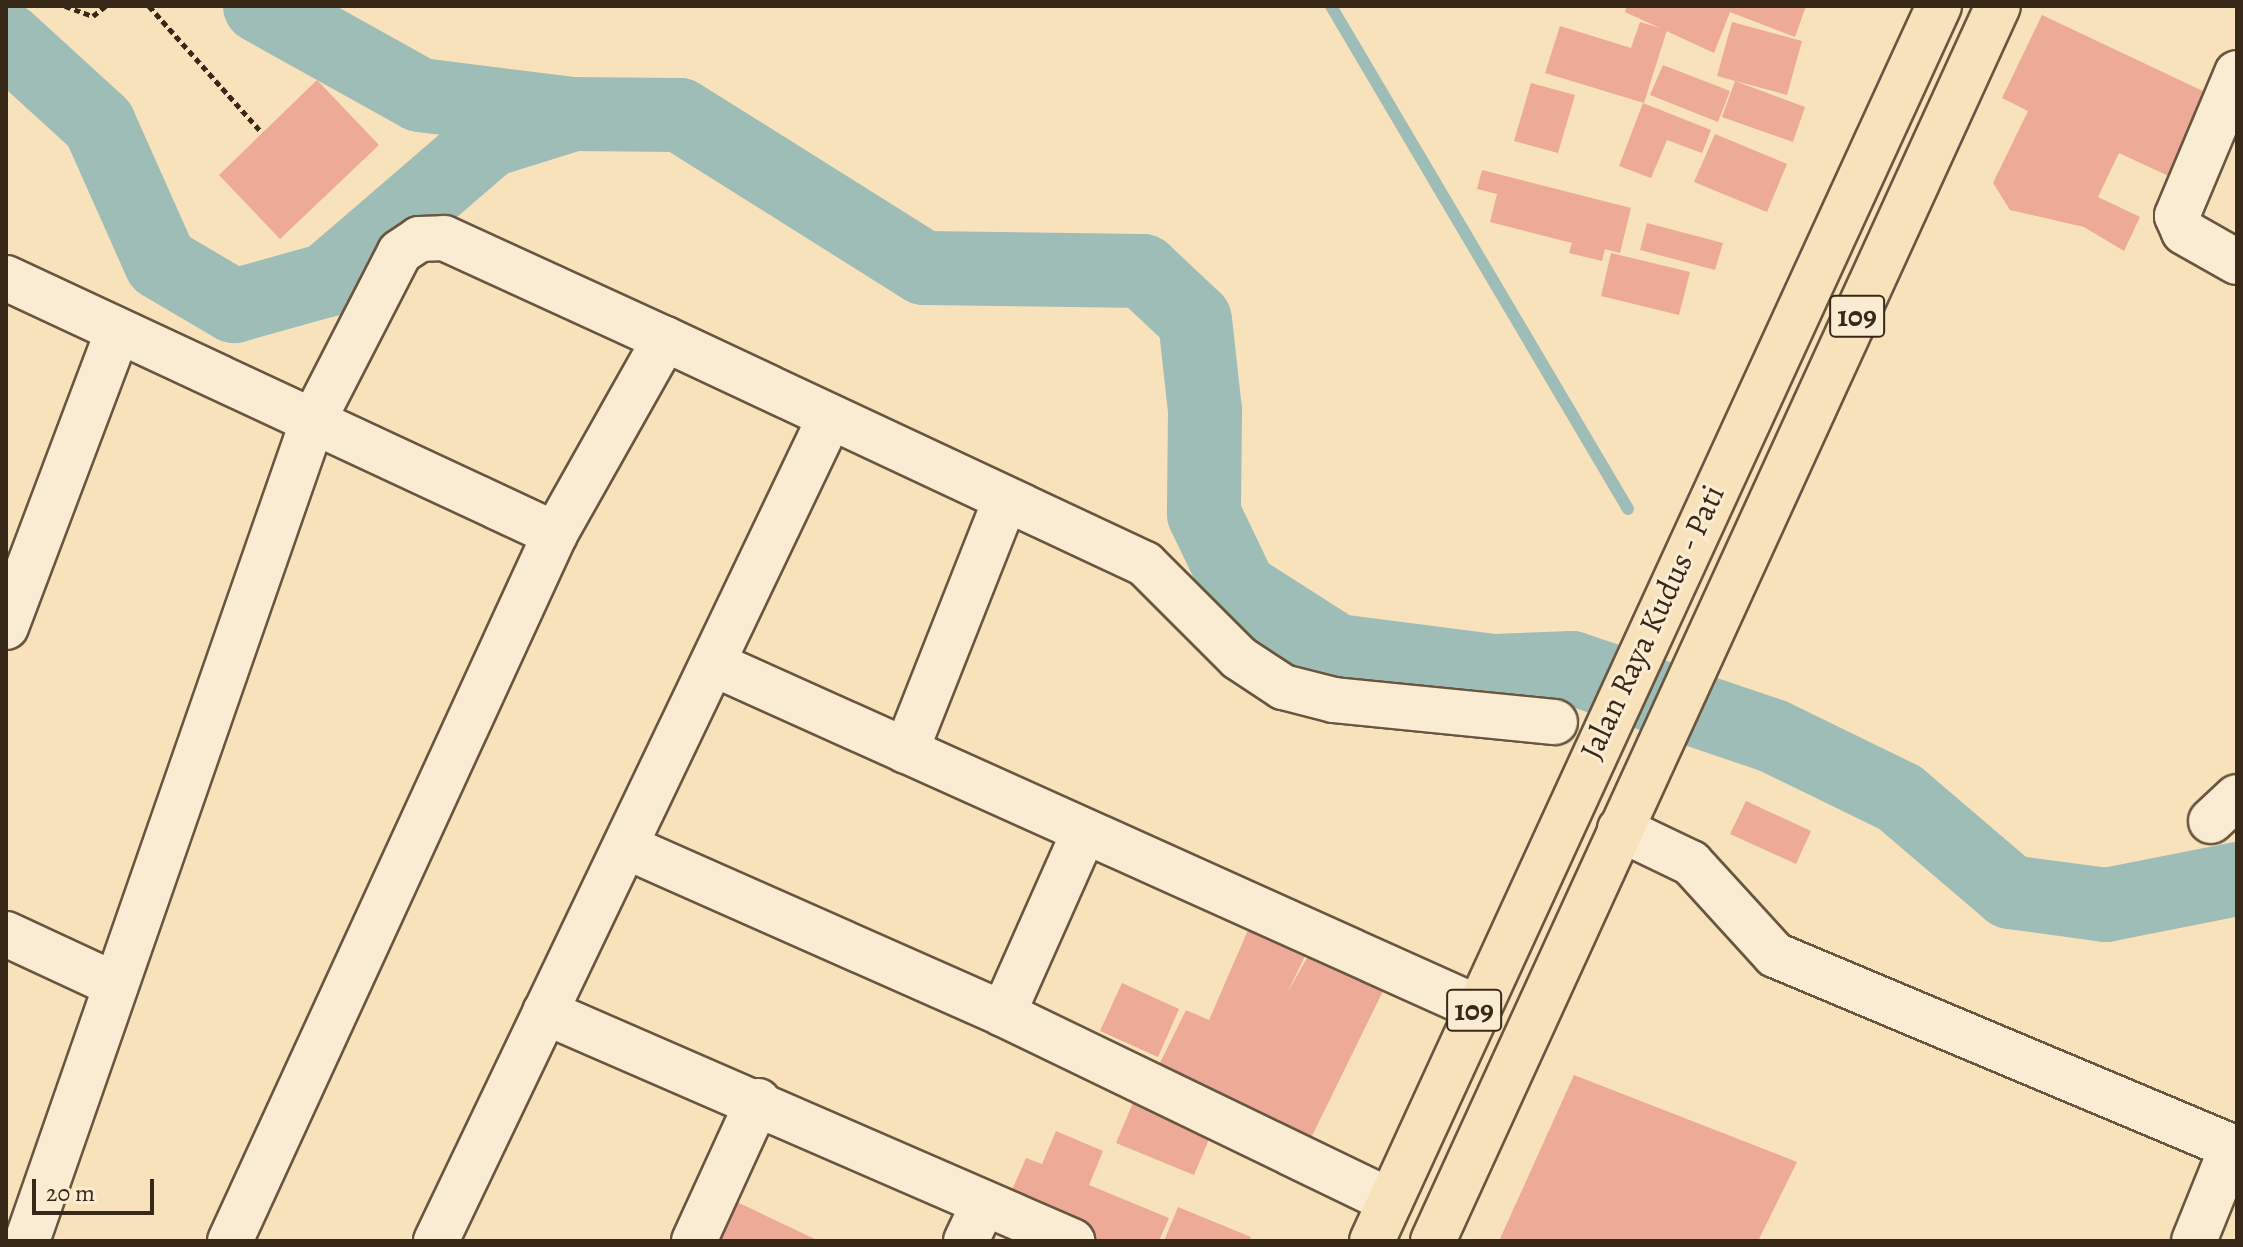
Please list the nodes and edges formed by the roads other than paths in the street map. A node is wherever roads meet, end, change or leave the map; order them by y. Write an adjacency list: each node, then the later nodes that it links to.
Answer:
1 (1939, 6): 21 (main road, Jalan Raya Kudus - Pati / 109)
2 (1998, 6): 16 (main road, Jalan Raya Kudus - Pati / 109)
3 (2237, 73): 4 (street)
4 (2237, 262)
5 (6, 278): 6 (street)
6 (118, 331): 9 (street); 12 (street)
7 (665, 339): 8 (street); 9 (street); 11 (street)
8 (830, 417): 10 (street); 13 (street)
9 (312, 423): 11 (street); 20 (street)
10 (1005, 501): 14 (street); 15 (street)
11 (555, 534): 29 (street)
12 (6, 627)
13 (716, 665): 15 (street); 18 (street)
14 (1555, 722)
15 (906, 751): 17 (street)
16 (1630, 811): 25 (street); 34 (main road, Jalan Raya Kudus - Pati / 109)
17 (1084, 832): 21 (street); 23 (street)
18 (629, 848): 22 (street); 23 (street)
19 (6, 934): 20 (street)
20 (116, 985): 28 (street)
21 (1476, 1007): 26 (main road, Jalan Raya Kudus - Pati / 109)
22 (545, 1012): 24 (street); 30 (street)
23 (1003, 1014): 26 (street)
24 (758, 1101): 27 (street); 31 (street)
25 (2235, 1148): 35 (street)
26 (1390, 1201): 33 (main road, Jalan Raya Kudus - Pati / 109)
27 (975, 1222): 32 (street)
28 (27, 1241)
29 (230, 1241)
30 (436, 1241)
31 (694, 1241)
32 (1072, 1241)
33 (1372, 1241)
34 (1433, 1241)
35 (2194, 1241)

